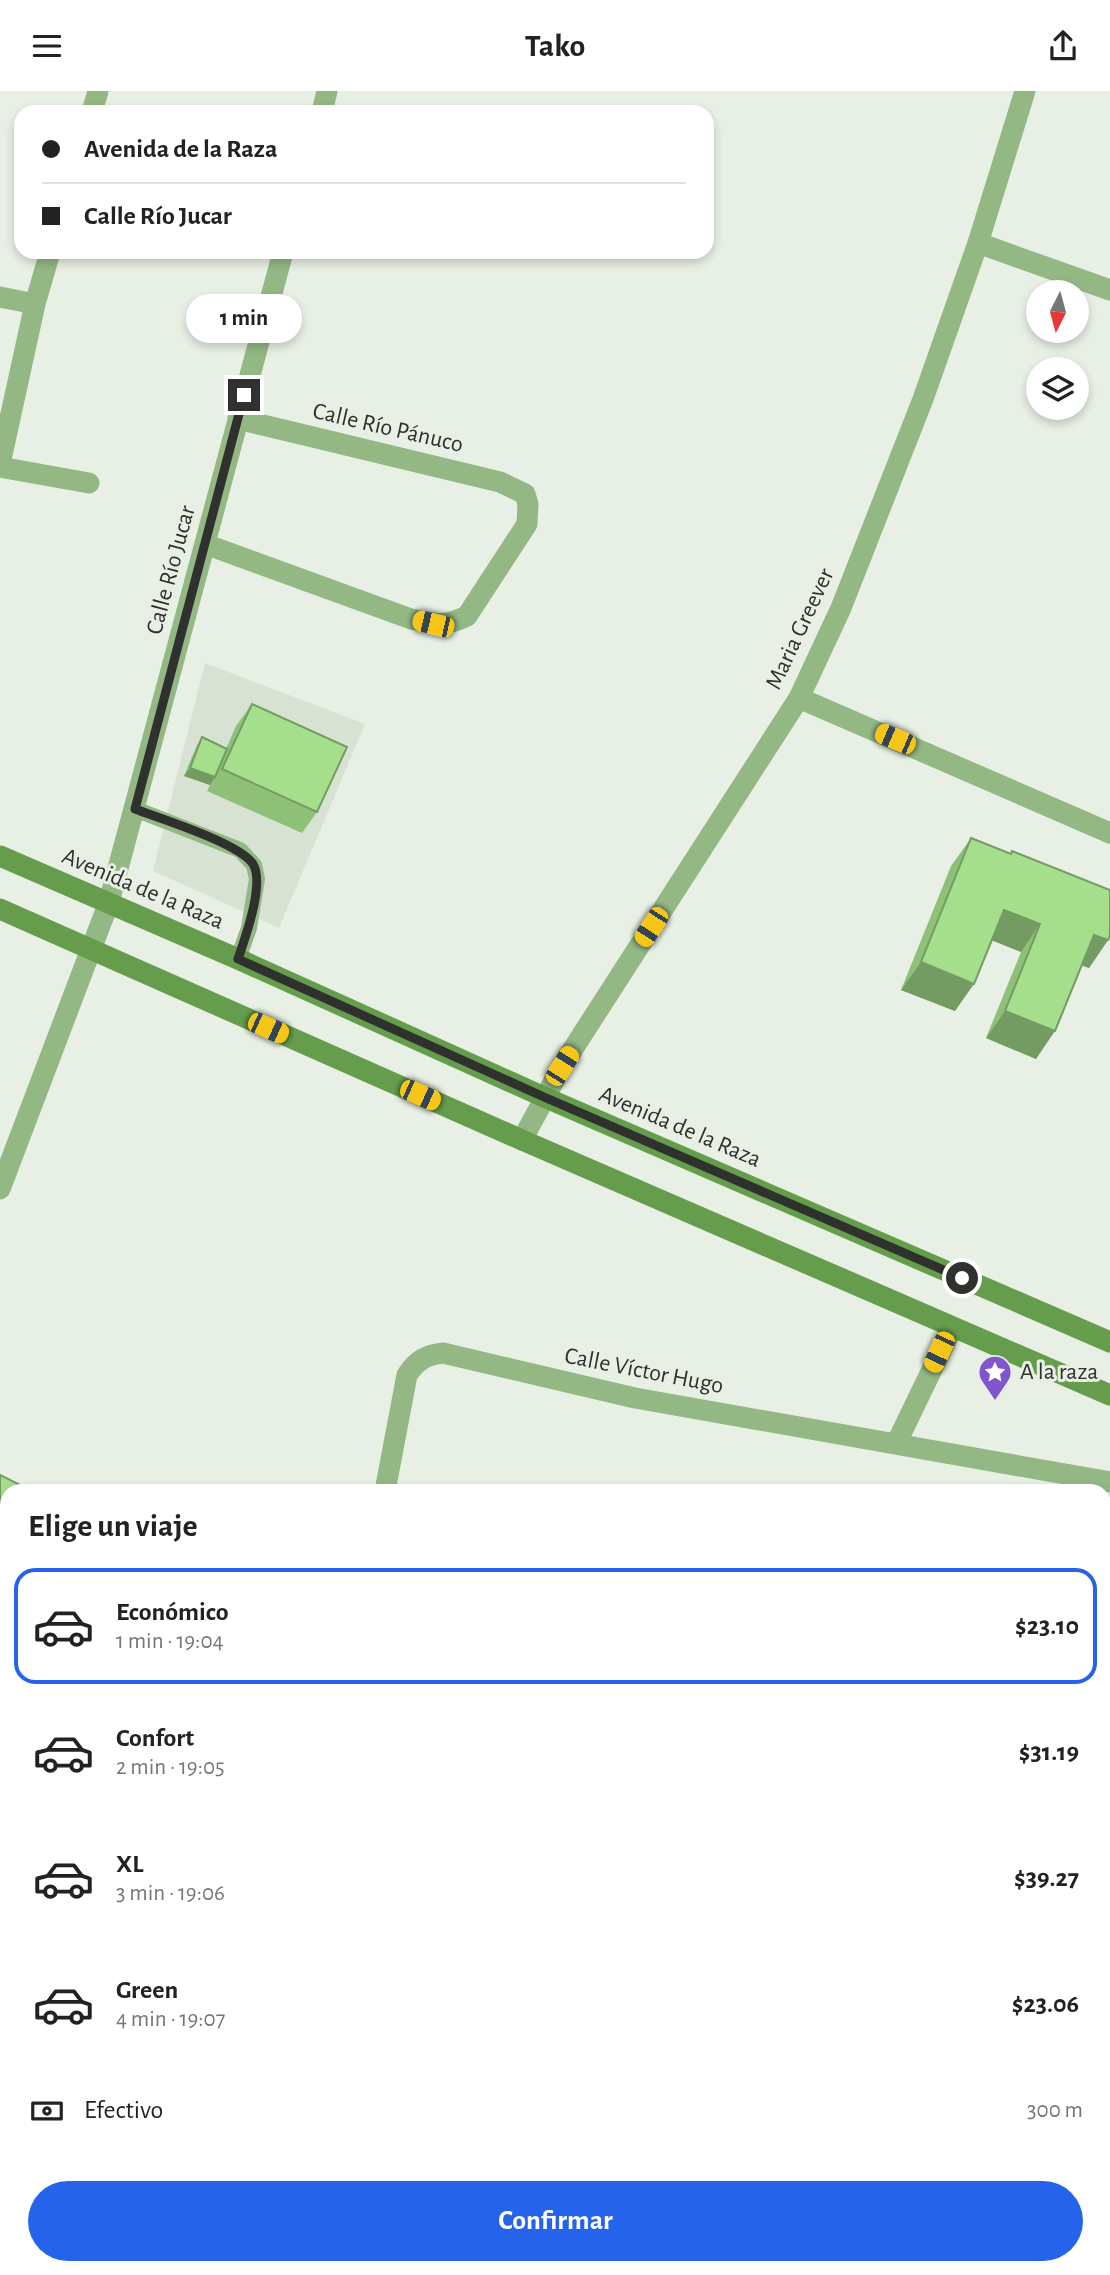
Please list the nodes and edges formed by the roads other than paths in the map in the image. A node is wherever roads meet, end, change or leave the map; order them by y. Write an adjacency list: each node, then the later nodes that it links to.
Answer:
1 (1025, 91): 2 (street, Maria Greever)
2 (978, 243): 5 (street); 12 (street, Maria Greever)
3 (48, 259): 7 (street)
4 (281, 259): 8 (street, Calle Río Jucar)
5 (1110, 290)
6 (0, 297): 7 (street)
7 (35, 304): 9 (street)
8 (238, 419): 11 (street, Calle Río Jucar); 11 (street, Calle Río Pánuco)
9 (0, 465): 10 (street)
10 (89, 483)
11 (205, 544): 13 (street, Calle Río Jucar)
12 (799, 698): 14 (street); 20 (street, Maria Greever)
13 (135, 809): 16 (street, Calle Río Jucar); 19 (lane)
14 (1110, 833)
15 (0, 856): 16 (main road, Avenida de la Raza)
16 (109, 902): 18 (street, Calle Río Jucar); 19 (main road, Avenida de la Raza)
17 (0, 909): 18 (main road)
18 (90, 950): 21 (main road); 22 (street, Calle Río Jucar)
19 (238, 959): 20 (main road, Avenida de la Raza)
20 (544, 1097): 21 (street, Maria Greever); 24 (main road, Avenida de la Raza)
21 (522, 1140): 23 (main road)
22 (0, 1189)
23 (952, 1328): 25 (main road); 26 (street)
24 (1110, 1342)
25 (1110, 1395)
26 (896, 1444): 27 (street, Calle Víctor Hugo); 28 (street, Calle Víctor Hugo)
27 (1110, 1482)
28 (386, 1484)

